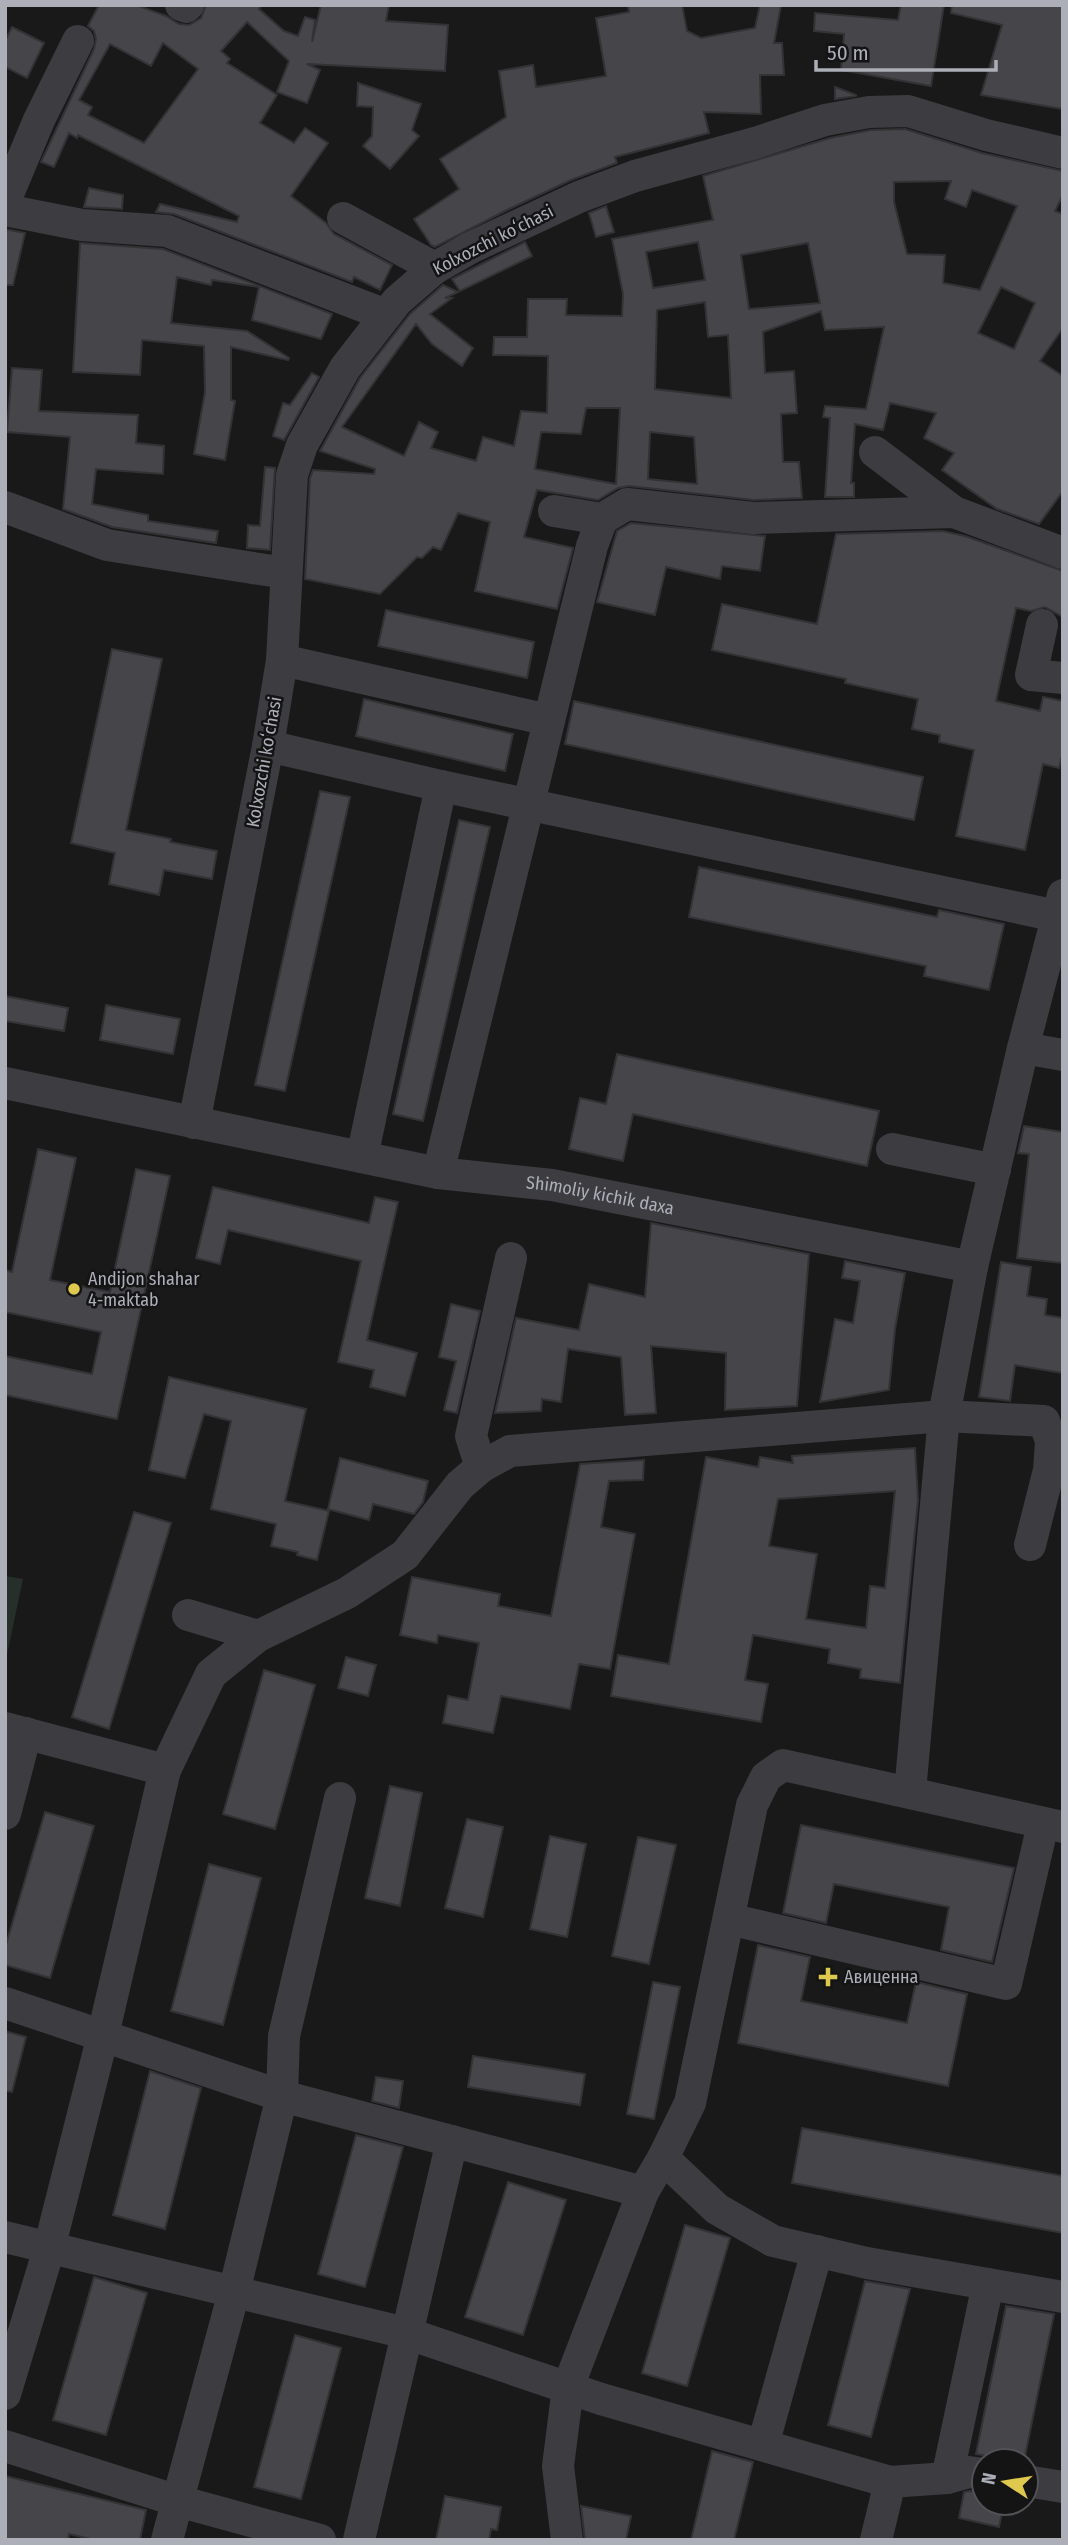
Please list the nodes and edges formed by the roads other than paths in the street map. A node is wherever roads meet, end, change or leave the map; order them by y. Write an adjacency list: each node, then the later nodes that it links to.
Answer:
1 (181, 5): 2 (street)
2 (188, 5)
3 (78, 41): 5 (street)
4 (1063, 153): 8 (street, Kolxozchi koʻchasi)
5 (5, 201)
6 (5, 210): 9 (street)
7 (343, 218): 8 (street)
8 (435, 268): 9 (street, Kolxozchi koʻchasi)
9 (386, 315): 16 (street, Kolxozchi koʻchasi)
10 (875, 452): 13 (street)
11 (5, 507): 16 (street)
12 (554, 511): 14 (street)
13 (954, 512): 14 (street); 15 (street)
14 (602, 519): 20 (street)
15 (1063, 553)
16 (285, 573): 18 (street, Kolxozchi koʻchasi)
17 (1042, 625): 19 (street)
18 (282, 660): 20 (street); 21 (street, Kolxozchi koʻchasi)
19 (1063, 678)
20 (549, 720): 23 (street)
21 (268, 746): 22 (street); 28 (street, Kolxozchi koʻchasi)
22 (441, 786): 23 (street); 30 (street)
23 (529, 804): 24 (street); 32 (street)
24 (1060, 905): 25 (street)
25 (1023, 1048): 26 (street); 31 (street)
26 (1063, 1055)
27 (5, 1083): 28 (street, Shimoliy kichik daxa)
28 (194, 1123): 30 (street, Shimoliy kichik daxa)
29 (892, 1149): 31 (street)
30 (362, 1157): 32 (street, Shimoliy kichik daxa)
31 (995, 1170): 34 (street)
32 (438, 1173): 34 (street, Shimoliy kichik daxa)
33 (511, 1258): 36 (street)
34 (972, 1267): 35 (street)
35 (944, 1416): 36 (street); 37 (street); 42 (street)
36 (481, 1467): 39 (street)
37 (1030, 1545)
38 (188, 1615): 39 (street)
39 (258, 1636): 41 (street)
40 (16, 1730): 41 (street); 44 (street)
41 (165, 1770): 48 (street)
42 (910, 1792): 45 (street); 46 (street)
43 (340, 1798): 49 (street)
44 (6, 1809)
45 (1053, 1825): 46 (street)
46 (729, 1919): 51 (street)
47 (5, 2003): 48 (street)
48 (103, 2035): 49 (street); 54 (street)
49 (282, 2096): 50 (street); 57 (street)
50 (452, 2141): 52 (street); 59 (street)
51 (663, 2158): 52 (street); 55 (street)
52 (643, 2192): 60 (street)
53 (5, 2237): 54 (street)
54 (49, 2249): 57 (street); 61 (street)
55 (817, 2251): 56 (street); 62 (street)
56 (988, 2284): 58 (street); 65 (street)
57 (233, 2292): 59 (street); 69 (street)
58 (1063, 2297)
59 (406, 2333): 60 (street); 72 (street)
60 (568, 2387): 62 (street); 73 (street)
61 (5, 2395)
62 (763, 2445): 66 (street)
63 (5, 2446): 69 (street)
64 (970, 2472): 65 (street)
65 (947, 2478): 66 (street)
66 (890, 2482): 74 (street)
67 (1040, 2483): 68 (street)
68 (1063, 2487)
69 (178, 2501): 70 (street); 71 (street)
70 (167, 2540)
71 (320, 2540)
72 (359, 2540)
73 (567, 2540)
74 (876, 2540)

